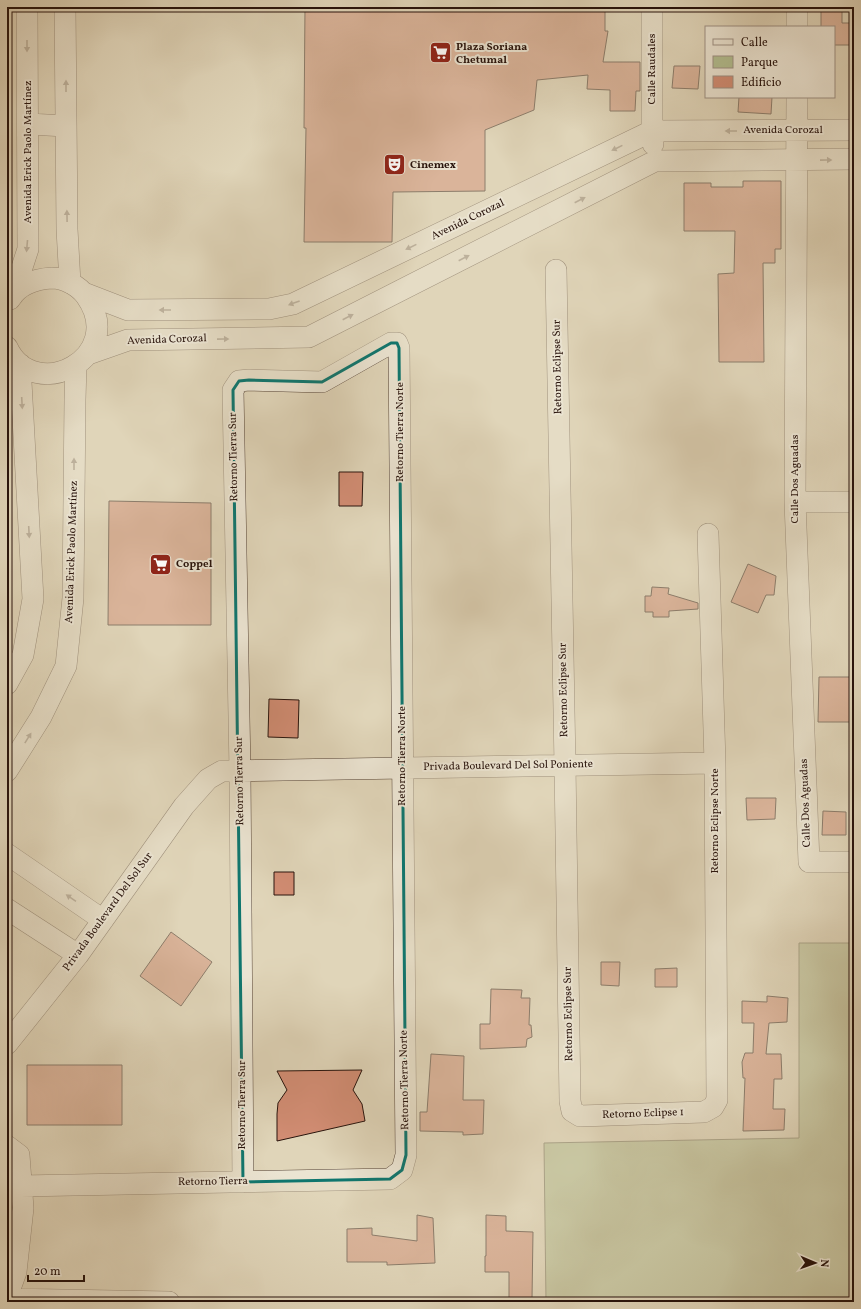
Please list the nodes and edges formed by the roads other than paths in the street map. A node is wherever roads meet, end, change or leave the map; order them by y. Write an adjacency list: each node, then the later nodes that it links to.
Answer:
1 (27, 7): 7 (street, Avenida Erick Paolo Martínez, one-way to 7)
2 (66, 7): 8 (street, one-way to 2)
3 (652, 7): 11 (street, Calle Raudales)
4 (797, 7): 5 (street)
5 (797, 26)
6 (797, 98): 9 (street, Calle Dos Aguadas)
7 (28, 124): 8 (street); 17 (street, Avenida Erick Paolo Martínez, one-way to 17)
8 (66, 126): 16 (street, one-way to 8)
9 (798, 130): 10 (street, Avenida Corozal); 11 (street, Avenida Corozal, one-way to 11); 13 (street, Calle Dos Aguadas)
10 (854, 130)
11 (652, 131): 14 (street, Calle Raudales); 16 (street, Avenida Corozal, one-way to 16)
12 (854, 159): 13 (street, Avenida Corozal, one-way to 12)
13 (798, 160): 14 (street, Avenida Corozal); 21 (street, Calle Dos Aguadas)
14 (655, 161): 20 (street, Avenida Corozal, one-way to 14)
15 (556, 270): 26 (street, Retorno Eclipse Sur)
16 (77, 288): 17 (street, Avenida Corozal); 20 (street)
17 (10, 300)
18 (397, 343): 27 (street, Retorno Tierra Norte); 29 (street, Retorno Tierra Sur)
19 (11, 354): 20 (street, Avenida Corozal); 24 (street, one-way to 24)
20 (82, 360): 28 (street, Avenida Erick Paolo Martínez, one-way to 20)
21 (795, 502): 22 (street); 32 (street, Calle Dos Aguadas)
22 (854, 502)
23 (708, 534): 25 (street, Retorno Eclipse Norte)
24 (7, 684)
25 (715, 762): 26 (street, Privada Boulevard Del Sol Poniente); 37 (street, Retorno Eclipse Norte)
26 (565, 765): 27 (street, Privada Boulevard Del Sol Poniente); 38 (street, Retorno Eclipse Sur)
27 (402, 768): 29 (street, Privada Boulevard Del Sol Poniente); 40 (street, Retorno Tierra Norte)
28 (7, 771)
29 (240, 771): 30 (street, Privada Boulevard Del Sol Poniente); 41 (street, Retorno Tierra Sur)
30 (208, 779): 34 (street, Privada Boulevard Del Sol Sur)
31 (7, 854): 34 (street, one-way to 31)
32 (854, 862)
33 (7, 909): 35 (street)
34 (104, 920): 35 (street, Privada Boulevard Del Sol Sur)
35 (78, 955): 36 (street, Privada Boulevard Del Sol Sur)
36 (7, 1044)
37 (714, 1107): 38 (street, Retorno Eclipse 1)
38 (572, 1111)
39 (7, 1146): 42 (street)
40 (402, 1170): 41 (street, Retorno Tierra)
41 (243, 1182): 42 (street, Retorno Tierra)
42 (21, 1186): 43 (street)
43 (7, 1298): 44 (street)
44 (169, 1302)

